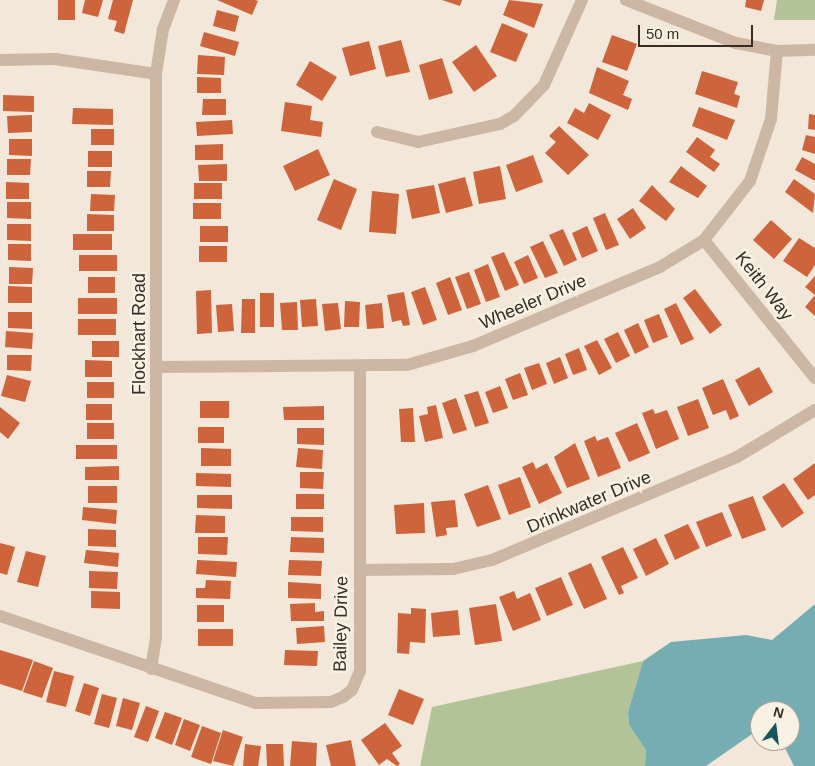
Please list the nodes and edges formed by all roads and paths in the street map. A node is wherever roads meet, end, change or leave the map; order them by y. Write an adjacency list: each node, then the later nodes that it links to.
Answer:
1 (174, 0): 7 (street, Flockhart Road)
2 (582, 0): 8 (street)
3 (626, 0): 5 (street)
4 (815, 50): 5 (street)
5 (777, 51): 9 (street, Wheeler Drive)
6 (0, 60): 7 (street)
7 (156, 74): 10 (street, Flockhart Road)
8 (377, 132)
9 (704, 240): 11 (street, Wheeler Drive); 12 (street, Keith Way)
10 (157, 366): 11 (street, Wheeler Drive); 16 (street, Flockhart Road)
11 (360, 368): 14 (street, Bailey Drive)
12 (815, 378)
13 (815, 410): 14 (street, Drinkwater Drive)
14 (360, 570): 16 (street, Bailey Drive)
15 (0, 616): 16 (street, Bailey Drive)
16 (151, 669)

